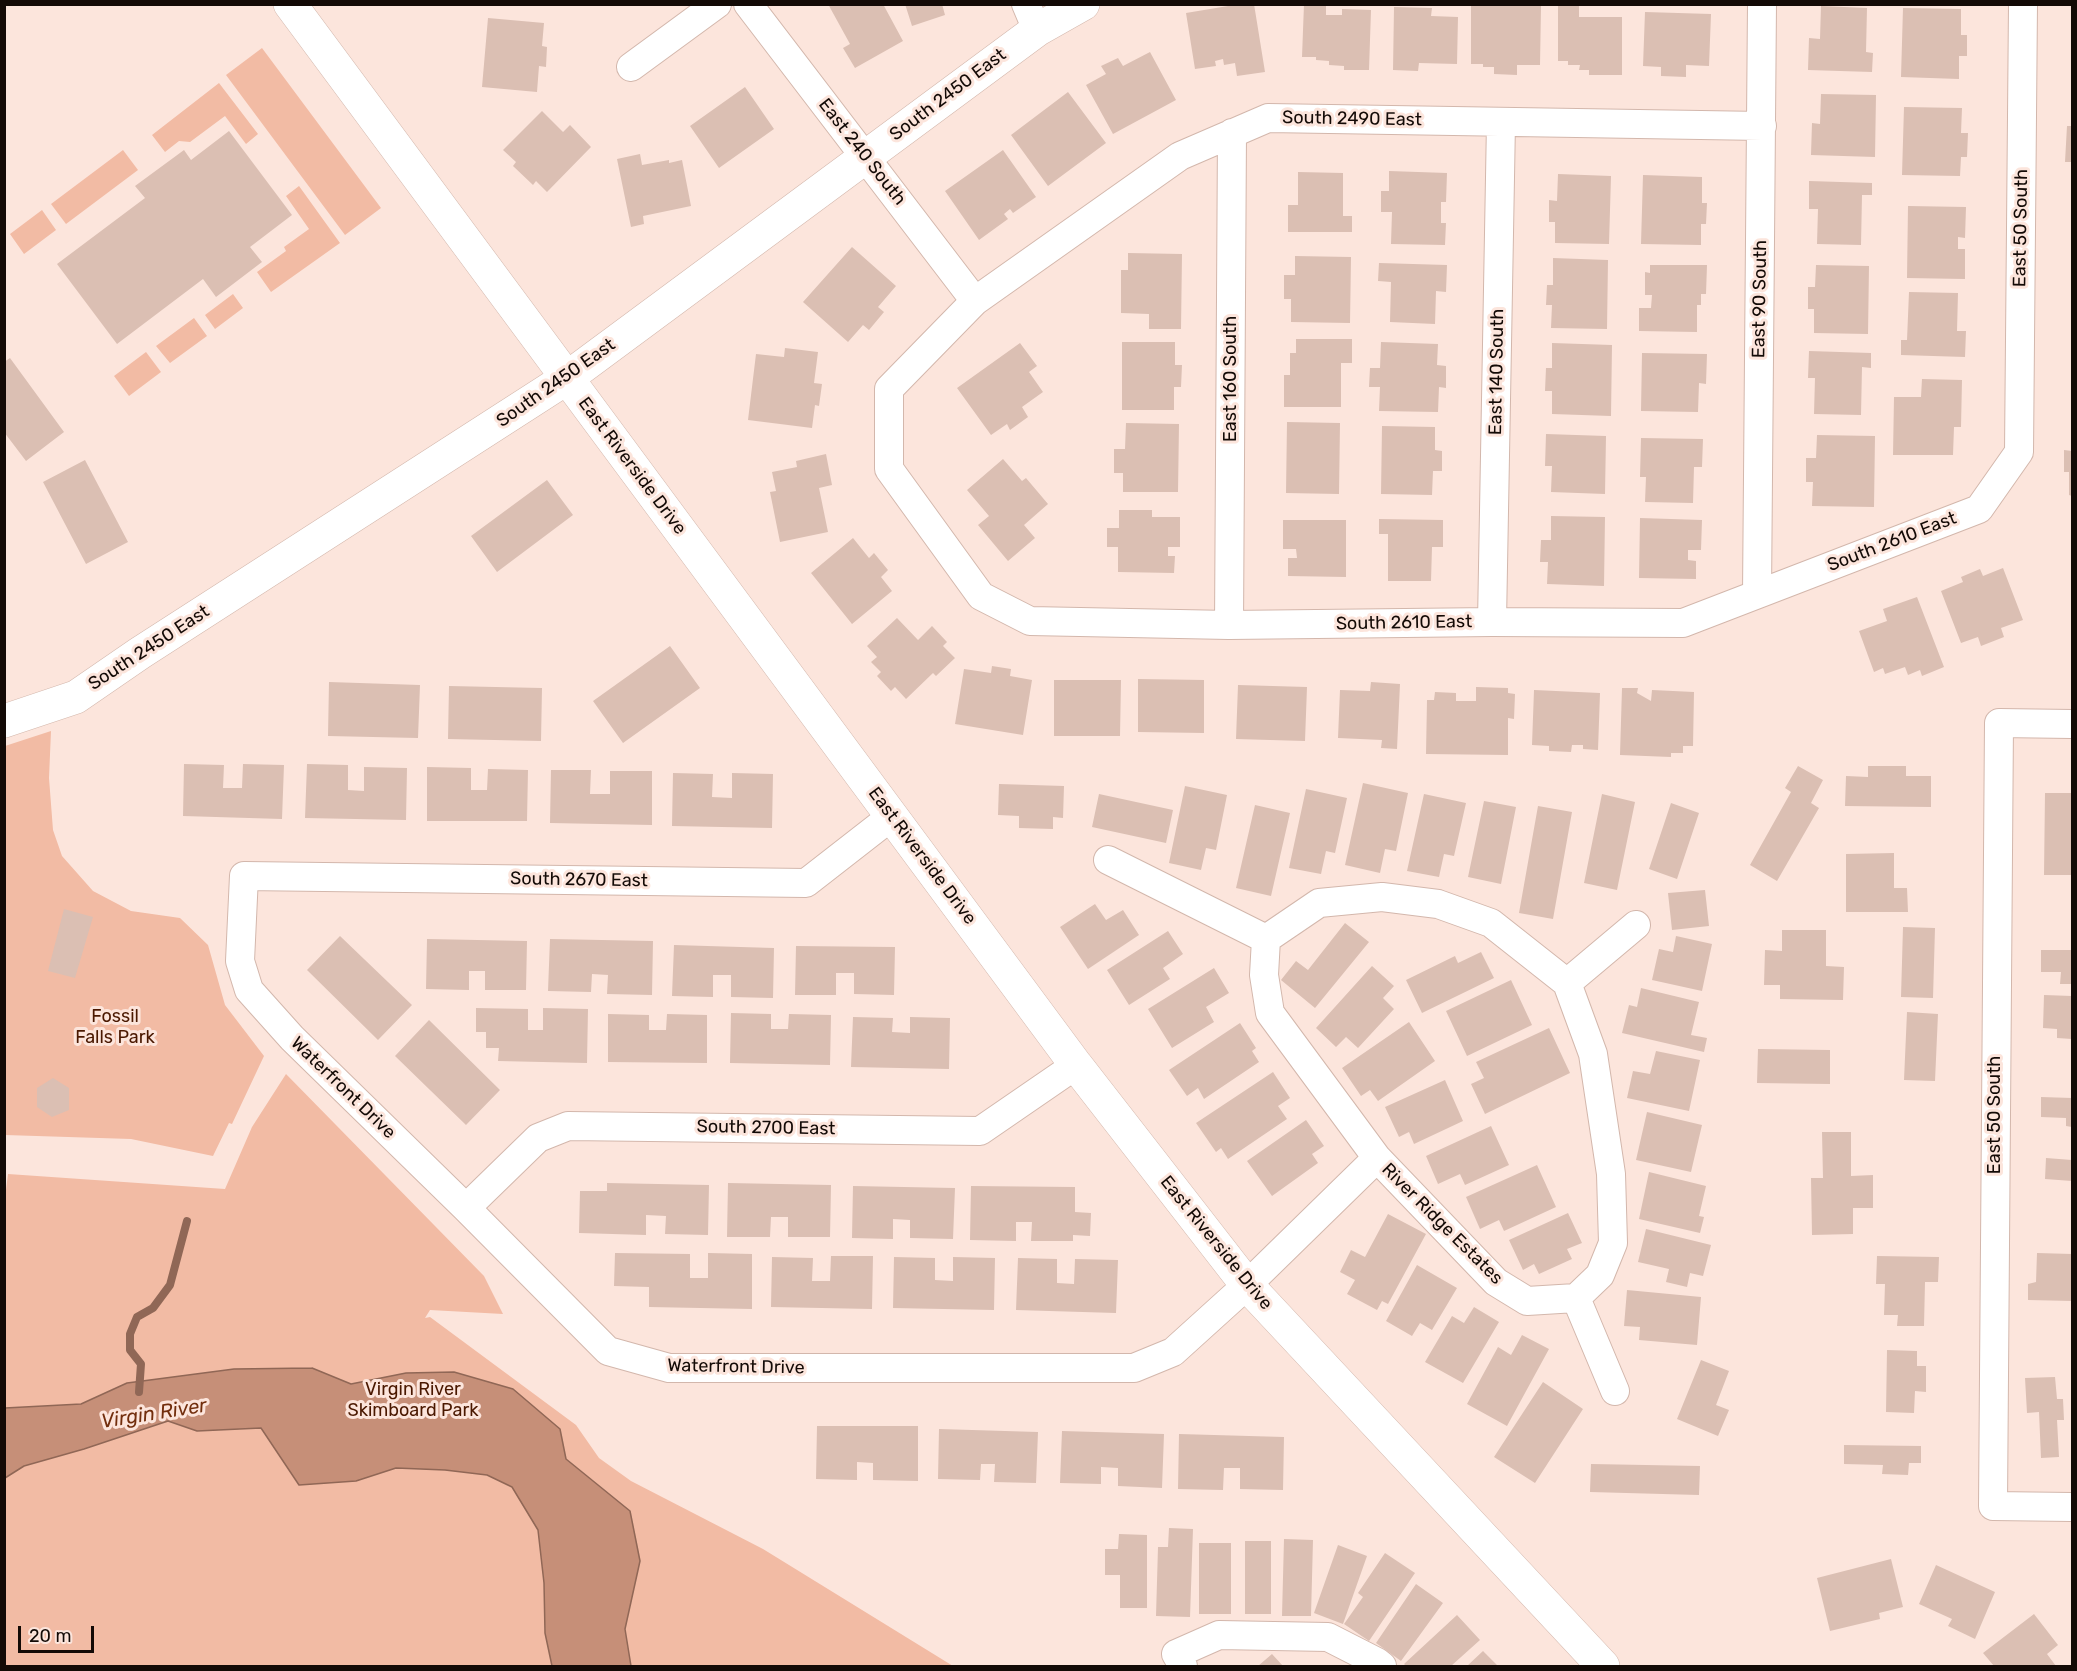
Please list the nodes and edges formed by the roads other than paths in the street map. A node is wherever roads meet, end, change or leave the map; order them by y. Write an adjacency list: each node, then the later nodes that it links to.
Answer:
1 (290, 4): 14 (main road, East Riverside Drive)
2 (717, 4): 8 (street)
3 (748, 4): 12 (street, East 240 South)
4 (1083, 4): 7 (main road, South 2450 East)
5 (1762, 4): 10 (street, East 90 South)
6 (2023, 4): 16 (street, East 50 South)
7 (1031, 17): 12 (main road, South 2450 East)
8 (631, 67)
9 (1501, 122): 10 (street, South 2490 East); 11 (street, South 2490 East); 18 (street, East 140 South)
10 (1762, 126): 17 (street, East 90 South)
11 (1232, 133): 13 (street, South 2490 East); 19 (street, East 160 South)
12 (866, 157): 13 (street, East 240 South); 14 (main road, South 2450 East)
13 (975, 301): 15 (street, South 2490 East)
14 (567, 378): 20 (main road, South 2450 East); 22 (main road, East Riverside Drive)
15 (889, 389): 19 (street, South 2610 East)
16 (2019, 452): 17 (street, South 2610 East)
17 (1757, 594): 18 (street, South 2610 East)
18 (1492, 621): 19 (street, South 2610 East)
19 (1228, 626)
20 (4, 721)
21 (2073, 724): 34 (street, East 50 South)
22 (892, 816): 24 (street, South 2670 East); 28 (main road, East Riverside Drive)
23 (1108, 860): 26 (street)
24 (244, 876): 30 (street, Waterfront Drive)
25 (1636, 925): 27 (street)
26 (1266, 939): 27 (street); 29 (street, River Ridge Estates)
27 (1567, 983): 32 (street)
28 (1076, 1065): 30 (street, South 2700 East); 31 (main road, East Riverside Drive)
29 (1377, 1158): 31 (street, River Ridge Estates); 32 (street, River Ridge Estates)
30 (466, 1208): 31 (street, Waterfront Drive)
31 (1247, 1285): 37 (main road, East Riverside Drive)
32 (1576, 1298): 33 (street)
33 (1615, 1390)
34 (2073, 1507)
35 (1179, 1660): 36 (street)
36 (1382, 1666)
37 (1603, 1666)

